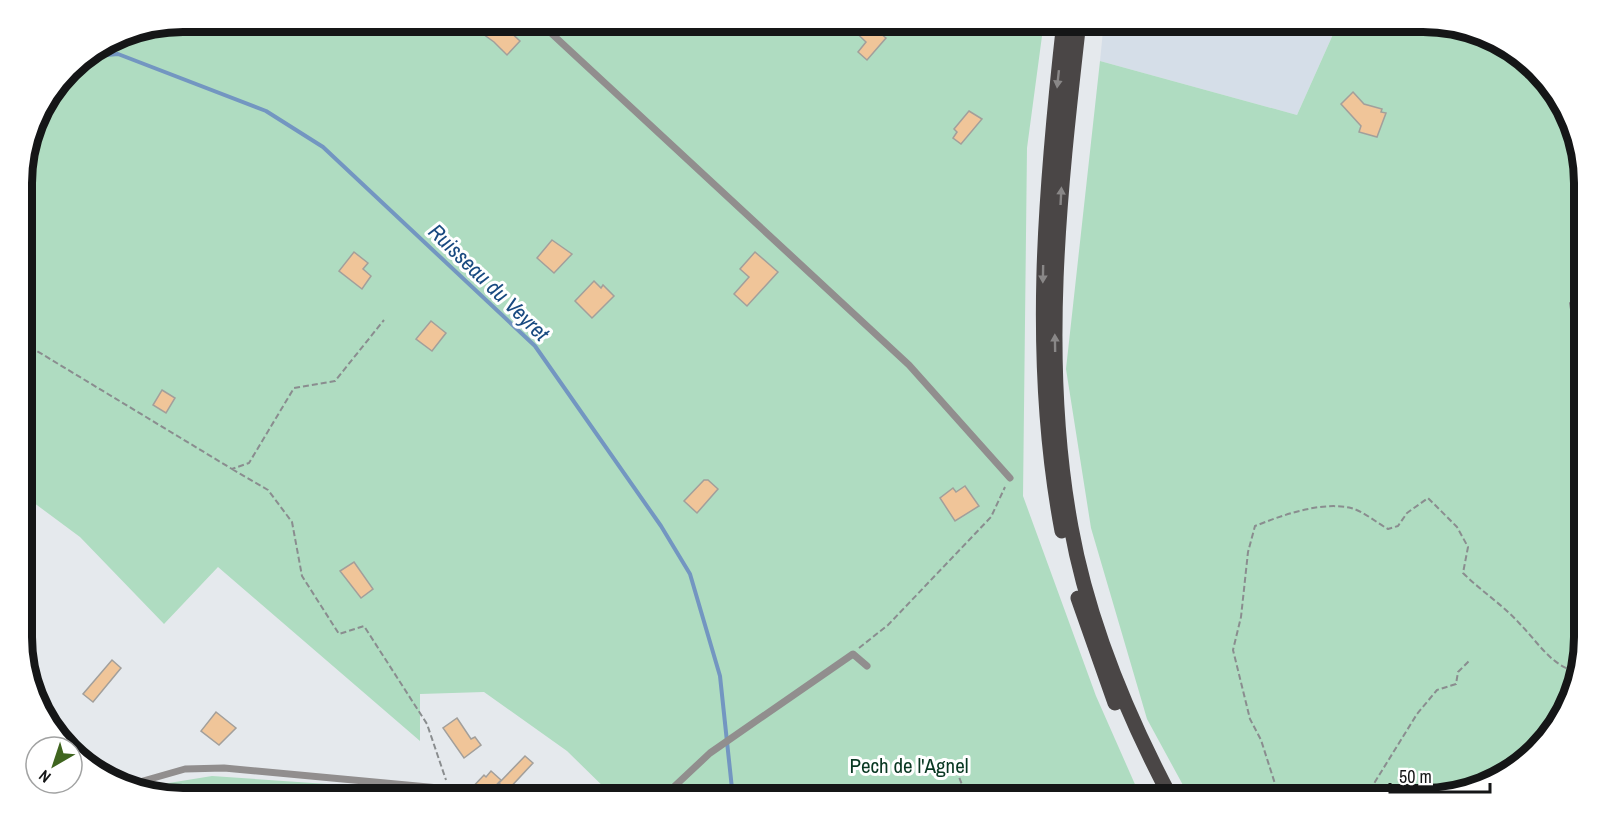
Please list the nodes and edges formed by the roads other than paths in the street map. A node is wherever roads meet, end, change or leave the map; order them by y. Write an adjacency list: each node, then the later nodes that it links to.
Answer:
1 (550, 32): 4 (lane)
2 (1063, 32): 7 (main road, one-way to 7)
3 (1078, 32): 8 (main road, one-way to 3)
4 (1010, 478)
5 (867, 666): 10 (lane)
6 (142, 781): 9 (lane)
7 (1155, 787)
8 (1166, 787)
9 (419, 788)
10 (673, 788)

